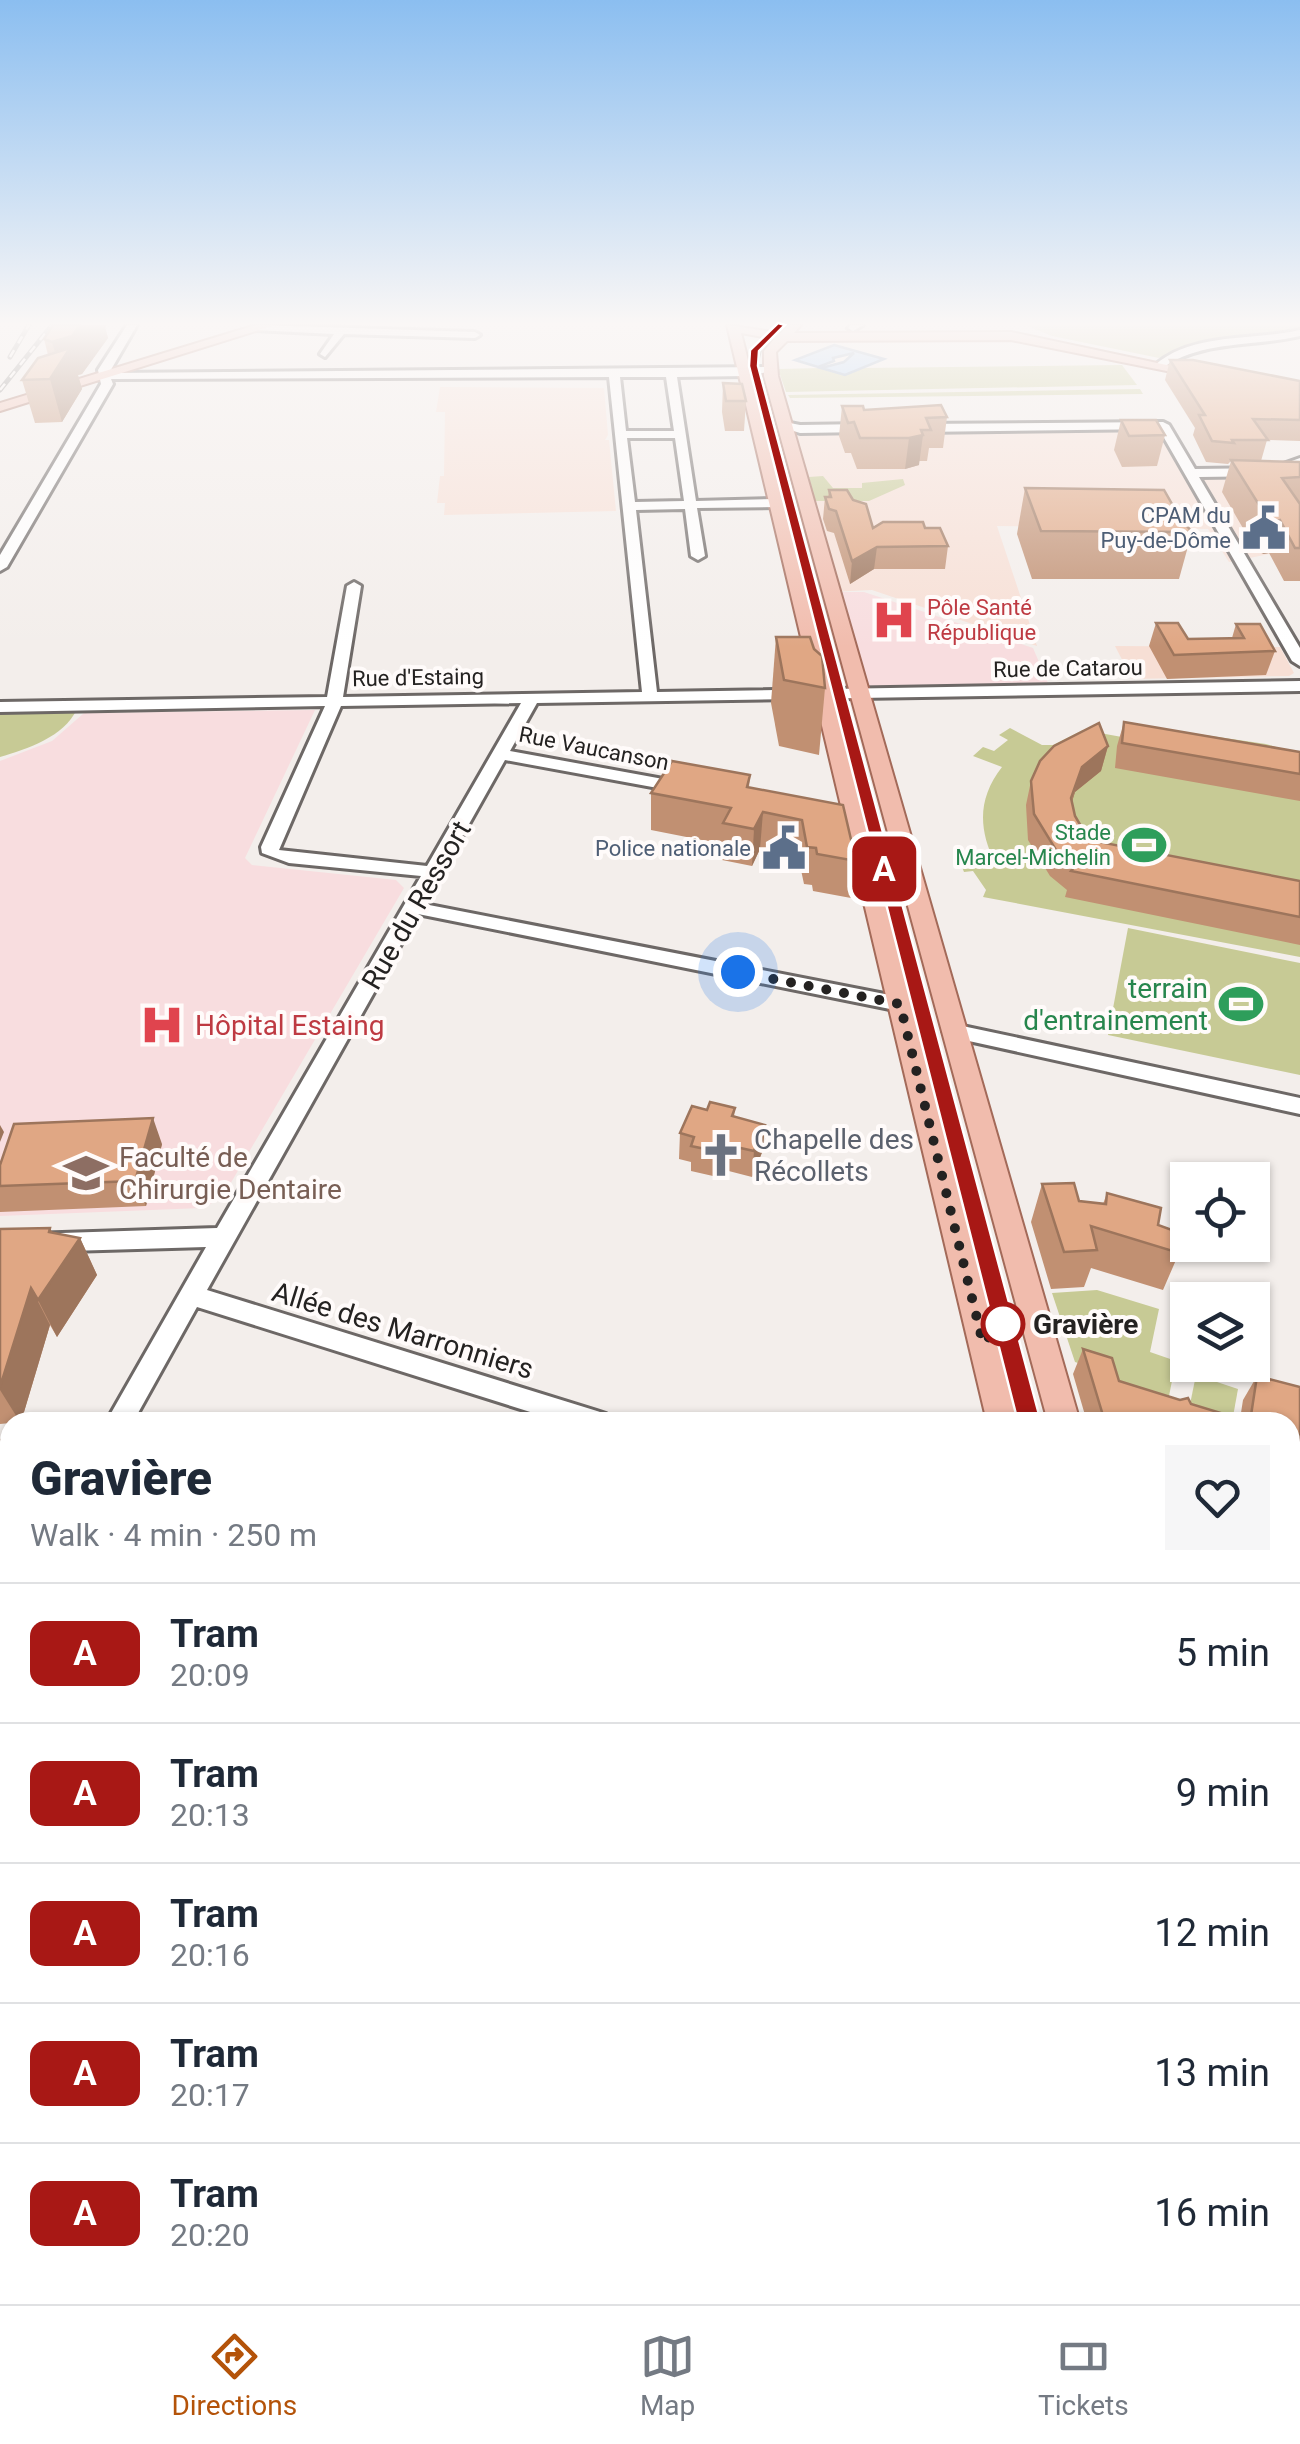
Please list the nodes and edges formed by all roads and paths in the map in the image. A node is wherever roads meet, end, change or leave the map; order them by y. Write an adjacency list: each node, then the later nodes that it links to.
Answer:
1 (67, 433): 13 (street)
2 (78, 433): 15 (street)
3 (760, 433): 10 (main road)
4 (792, 433): 19 (main road)
5 (1168, 433): 9 (street)
6 (680, 434): 7 (street); 11 (street)
7 (620, 435): 12 (street)
8 (1300, 462): 9 (street)
9 (1192, 473): 17 (street)
10 (777, 503): 11 (street); 19 (main road)
11 (691, 505): 12 (street); 14 (street)
12 (628, 506): 20 (street)
13 (0, 544)
14 (698, 556)
15 (0, 567)
16 (354, 586): 22 (street)
17 (1300, 661)
18 (1300, 686): 19 (street, Rue de Catarou)
19 (840, 693): 20 (street, Rue d'Estaing); 28 (main road); 29 (main road)
20 (650, 695): 21 (street, Rue d'Estaing)
21 (532, 698): 22 (street, Rue d'Estaing); 24 (street, Rue du Ressort)
22 (334, 702): 23 (street, Rue d'Estaing); 26 (street)
23 (0, 707)
24 (502, 754): 25 (street, Rue Vaucanson); 26 (street, Rue du Ressort)
25 (696, 790)
26 (434, 872): 27 (street, Rue du Ressort)
27 (415, 908): 28 (street); 31 (street, Rue du Ressort)
28 (900, 1004): 36 (main road)
29 (953, 1031): 30 (street); 37 (main road)
30 (1300, 1106)
31 (223, 1237): 32 (street); 33 (street, Rue du Ressort)
32 (0, 1244)
33 (190, 1295): 34 (street, Rue du Ressort); 35 (street, Allée des Marronniers)
34 (125, 1412)
35 (566, 1412)
36 (1000, 1412)
37 (1061, 1412)

